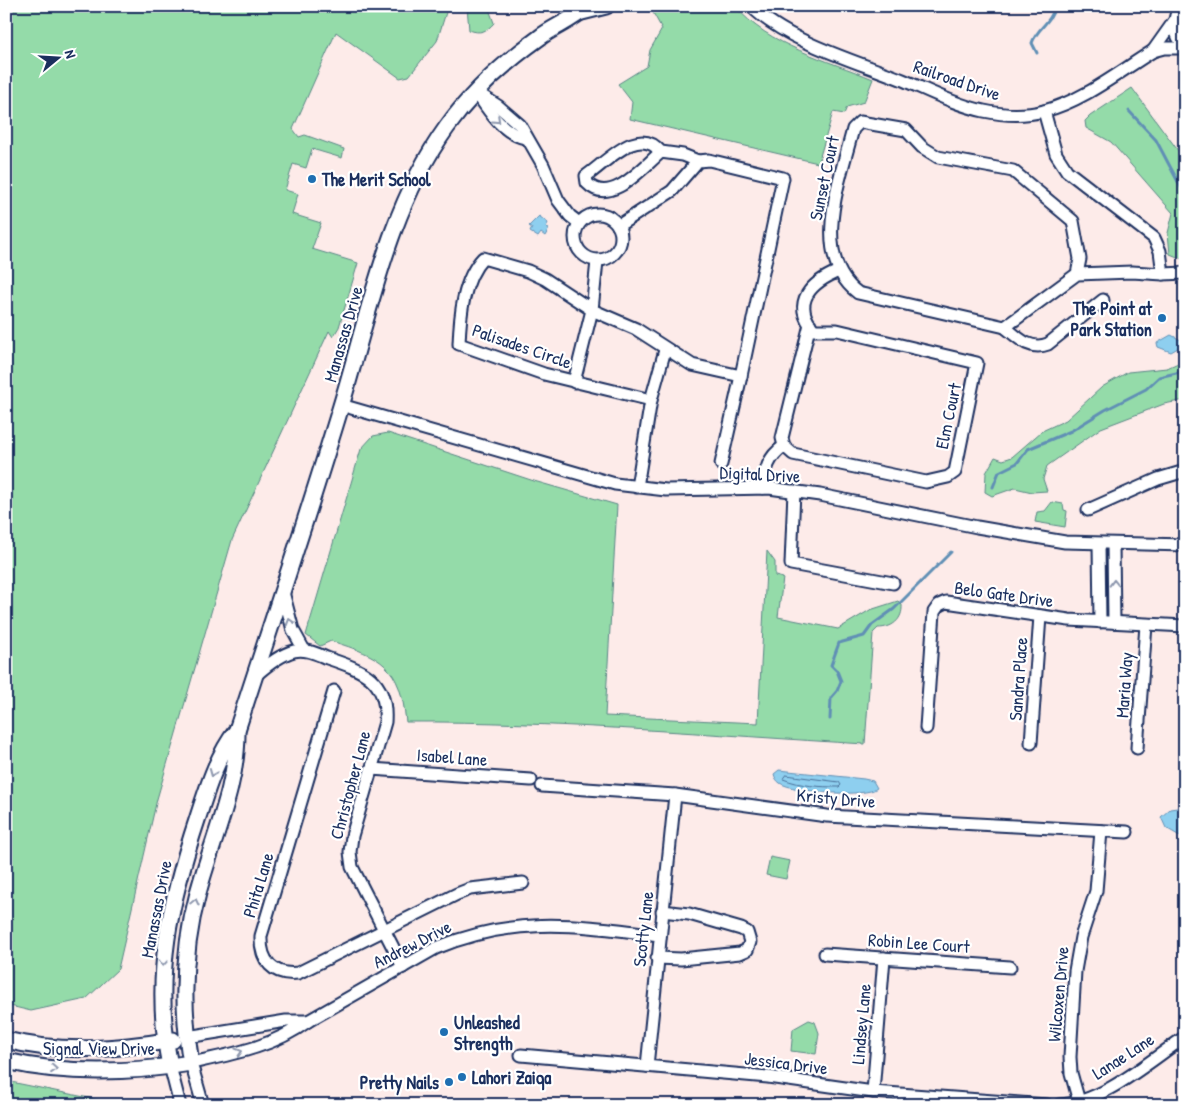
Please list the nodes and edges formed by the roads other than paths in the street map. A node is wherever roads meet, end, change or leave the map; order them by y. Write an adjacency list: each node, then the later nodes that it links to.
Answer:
1 (606, 6): 4 (main road, Manassas Drive)
2 (751, 6): 9 (street, Railroad Drive)
3 (1179, 6): 5 (street, Railroad Drive)
4 (584, 9): 8 (main road, Manassas Drive)
5 (1176, 20): 6 (street, Railroad Drive); 7 (street, Railroad Drive)
6 (1185, 47): 7 (street, Railroad Drive)
7 (1153, 51): 9 (street, Railroad Drive)
8 (476, 92): 12 (street); 27 (main road, Manassas Drive)
9 (1044, 111): 18 (street)
10 (661, 152): 10 (street); 11 (street)
11 (698, 161): 13 (street); 24 (street)
12 (579, 223): 13 (street); 14 (street)
13 (618, 226): 14 (street)
14 (597, 261): 20 (street, Palisades Circle)
15 (839, 271): 17 (street, Sunset Court); 21 (street); 22 (street, Sunset Court)
16 (1185, 273): 18 (street)
17 (1077, 274): 18 (street); 22 (street)
18 (1163, 274)
19 (1103, 300): 22 (street)
20 (592, 310): 23 (street, Palisades Circle); 25 (street, Palisades Circle); 25 (street, Palisades Circle)
21 (810, 324): 28 (street); 28 (street, Elm Court)
22 (1005, 327)
23 (665, 350): 24 (street, Palisades Circle); 26 (street)
24 (741, 376): 29 (street)
25 (574, 382): 26 (street, Palisades Circle)
26 (651, 400): 31 (street)
27 (341, 405): 31 (street, Digital Drive); 39 (main road, Manassas Drive)
28 (784, 446): 32 (street)
29 (721, 464)
30 (1185, 471): 34 (street)
31 (637, 487): 32 (street, Digital Drive)
32 (763, 488): 33 (street, Digital Drive)
33 (794, 491): 35 (street, Digital Drive); 38 (street)
34 (1088, 510)
35 (1099, 544): 36 (street, Digital Drive); 41 (street)
36 (1113, 544): 37 (street, Digital Drive); 42 (street, one-way to 36)
37 (1185, 545)
38 (893, 583)
39 (283, 592): 45 (street, one-way to 39); 46 (main road, Manassas Drive)
40 (1040, 616): 41 (street, Belo Gate Drive); 48 (street, Belo Gate Drive); 50 (street, Sandra Place)
41 (1100, 622): 42 (street, Belo Gate Drive)
42 (1114, 622): 43 (street, Belo Gate Drive)
43 (1146, 625): 44 (street, Belo Gate Drive); 51 (street, Maria Way)
44 (1185, 626)
45 (304, 650): 46 (street); 52 (street, Christopher Lane)
46 (255, 676): 49 (main road, Manassas Drive)
47 (334, 691): 60 (street, Phita Lane)
48 (926, 728)
49 (237, 730): 69 (main road, Manassas Drive, one-way to 49); 71 (main road, Manassas Drive, one-way to 71)
50 (1031, 744)
51 (1137, 748)
52 (371, 769): 53 (street, Isabel Lane); 60 (street, Christopher Lane)
53 (531, 780)
54 (542, 786): 55 (street, Kristy Drive)
55 (675, 795): 56 (street, Kristy Drive); 59 (street, Scotty Lane)
56 (1101, 831): 57 (street, Kristy Drive); 78 (street, Wilcoxen Drive)
57 (1127, 832)
58 (523, 883): 60 (street, Phita Lane)
59 (662, 911): 61 (street, Scotty Lane); 63 (street)
60 (384, 930): 66 (street, Christopher Lane)
61 (659, 935): 63 (street, Scotty Lane); 66 (street, Andrew Drive)
62 (825, 954): 64 (street, Robin Lee Court)
63 (657, 958): 76 (street, Scotty Lane)
64 (884, 958): 65 (street, Robin Lee Court); 77 (street, Lindsey Lane)
65 (1010, 966)
66 (403, 967): 67 (street, Andrew Drive)
67 (308, 1021): 69 (street, Andrew Drive); 74 (street, Andrew Drive, one-way to 67)
68 (1185, 1037): 78 (street, Lanae Lane)
69 (187, 1038): 71 (main road, Signal View Drive); 74 (main road, Manassas Drive)
70 (6, 1040): 71 (main road, Signal View Drive)
71 (165, 1041): 75 (main road, Manassas Drive)
72 (521, 1055): 76 (street, Jessica Drive)
73 (6, 1061): 75 (main road, Signal View Drive, one-way to 75)
74 (191, 1062): 75 (main road, Signal View Drive); 80 (street, Manassas Drive)
75 (170, 1066): 79 (street, Manassas Drive)
76 (647, 1066): 77 (street, Jessica Drive)
77 (873, 1092): 81 (street, Jessica Drive)
78 (1080, 1103): 82 (street)
79 (180, 1105)
80 (202, 1105)
81 (1047, 1105)
82 (1059, 1105)

